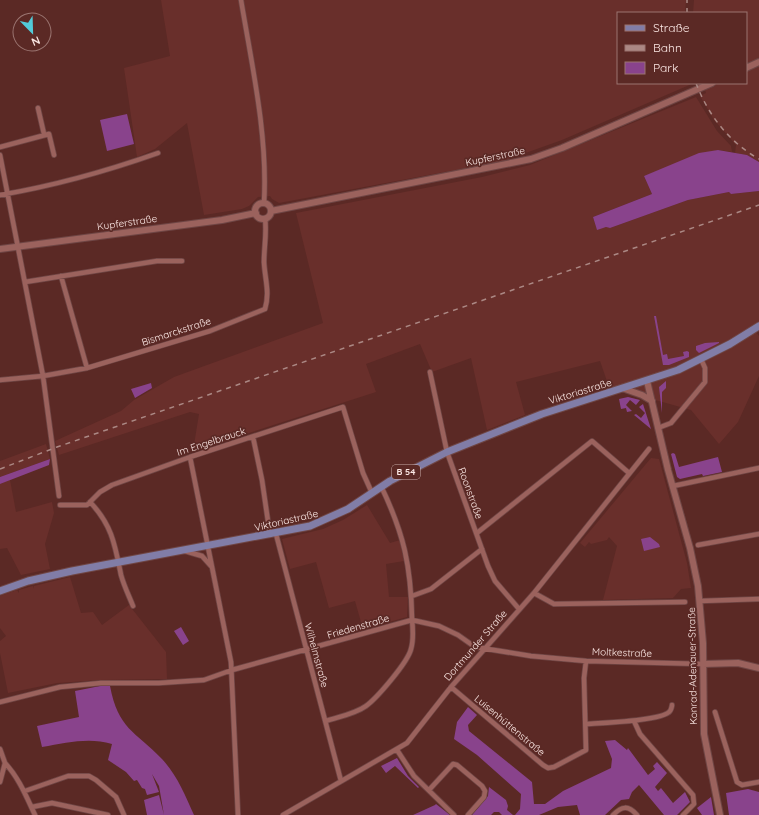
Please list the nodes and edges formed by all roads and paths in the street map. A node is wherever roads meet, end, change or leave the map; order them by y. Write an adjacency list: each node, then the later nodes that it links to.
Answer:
1 (241, 0): 13 (street)
2 (759, 62): 3 (street)
3 (747, 68)
4 (710, 84): 14 (street, Kupferstraße)
5 (38, 108): 6 (street)
6 (44, 134): 7 (street); 10 (street)
7 (0, 147)
8 (158, 152): 11 (street)
9 (0, 155): 11 (street)
10 (54, 155)
11 (7, 194): 12 (street); 17 (street)
12 (0, 195)
13 (264, 203): 14 (street); 15 (street)
14 (271, 211): 16 (street)
15 (256, 213): 16 (street); 17 (street, Kupferstraße)
16 (265, 218): 24 (street, Bismarckstraße)
17 (18, 246): 18 (street, Kupferstraße); 21 (street)
18 (0, 249)
19 (182, 261): 20 (street)
20 (61, 276): 21 (street); 24 (street)
21 (25, 282): 26 (street)
22 (759, 326): 23 (main road, B 54)
23 (701, 359): 28 (main road, B 54); 31 (street)
24 (87, 368): 26 (street, Bismarckstraße)
25 (430, 372): 34 (street, Roonstraße)
26 (43, 376): 27 (street, Bismarckstraße); 41 (street)
27 (0, 380)
28 (647, 381): 29 (main road, Viktoriastraße / B 54); 30 (street, Konrad-Adenauer-Straße)
29 (622, 388): 30 (street); 34 (main road, Viktoriastraße / B 54)
30 (652, 401): 31 (street, Konrad-Adenauer-Straße)
31 (658, 428): 39 (street, Konrad-Adenauer-Straße)
32 (253, 437): 35 (street, Im Engelbrauck); 40 (street, Im Engelbrauck); 45 (street, Wilhelmstraße)
33 (649, 449): 37 (street, Dortmunder Straße)
34 (447, 452): 38 (main road, Viktoriastraße / B 54); 44 (street, Roonstraße)
35 (190, 457): 42 (street, Im Engelbrauck); 48 (street)
36 (759, 468): 39 (street)
37 (629, 473): 44 (street); 54 (street, Dortmunder Straße)
38 (381, 486): 40 (main road, Viktoriastraße / B 54); 55 (street)
39 (673, 486): 57 (street, Konrad-Adenauer-Straße)
40 (372, 493): 45 (main road, Viktoriastraße / B 54)
41 (59, 496)
42 (90, 502): 43 (street); 51 (street)
43 (60, 505)
44 (477, 533): 49 (street, Roonstraße)
45 (273, 534): 48 (main road, Viktoriastraße / B 54); 63 (street, Wilhelmstraße)
46 (759, 534): 47 (street)
47 (698, 545)
48 (208, 546): 50 (main road, Viktoriastraße / B 54); 52 (street)
49 (482, 550): 55 (street); 60 (street, Roonstraße)
50 (181, 551): 51 (main road, Viktoriastraße / B 54); 52 (street)
51 (119, 562): 53 (main road, Viktoriastraße / B 54); 59 (street)
52 (212, 567): 67 (street)
53 (0, 591)
54 (534, 593): 58 (street); 60 (street, Dortmunder Straße)
55 (412, 596): 61 (street)
56 (759, 599): 57 (street)
57 (700, 601): 65 (street, Konrad-Adenauer-Straße)
58 (684, 602)
59 (134, 606)
60 (519, 609): 62 (street, Dortmunder Straße)
61 (412, 620): 62 (street, Friedenstraße); 63 (street, Friedenstraße); 72 (street)
62 (484, 649): 64 (street, Moltkestraße); 68 (street, Dortmunder Straße)
63 (307, 650): 67 (street, Friedenstraße); 72 (street, Wilhelmstraße)
64 (586, 661): 65 (street, Moltkestraße); 74 (street, Luisenhüttenstraße)
65 (703, 664): 66 (street, Moltkestraße); 94 (street, Konrad-Adenauer-Straße)
66 (759, 668)
67 (232, 670): 69 (street, Friedenstraße); 87 (street)
68 (451, 687): 74 (street, Luisenhüttenstraße); 76 (street, Dortmunder Straße)
69 (0, 702)
70 (672, 705): 73 (street)
71 (715, 712): 80 (street)
72 (326, 721): 78 (street, Wilhelmstraße)
73 (634, 721): 74 (street); 93 (street)
74 (586, 724)
75 (0, 749): 77 (street)
76 (397, 750): 78 (street, Dortmunder Straße); 81 (street)
77 (4, 763): 79 (street); 82 (street)
78 (341, 781): 88 (street, Dortmunder Straße)
79 (0, 782)
80 (759, 782)
81 (429, 790): 89 (street); 90 (street)
82 (25, 791): 83 (street); 86 (street)
83 (32, 808): 84 (street); 85 (street)
84 (35, 815)
85 (108, 815)
86 (124, 815)
87 (238, 815)
88 (283, 815)
89 (454, 815)
90 (468, 815)
91 (613, 815): 92 (street)
92 (637, 815)
93 (683, 815)
94 (720, 815)

